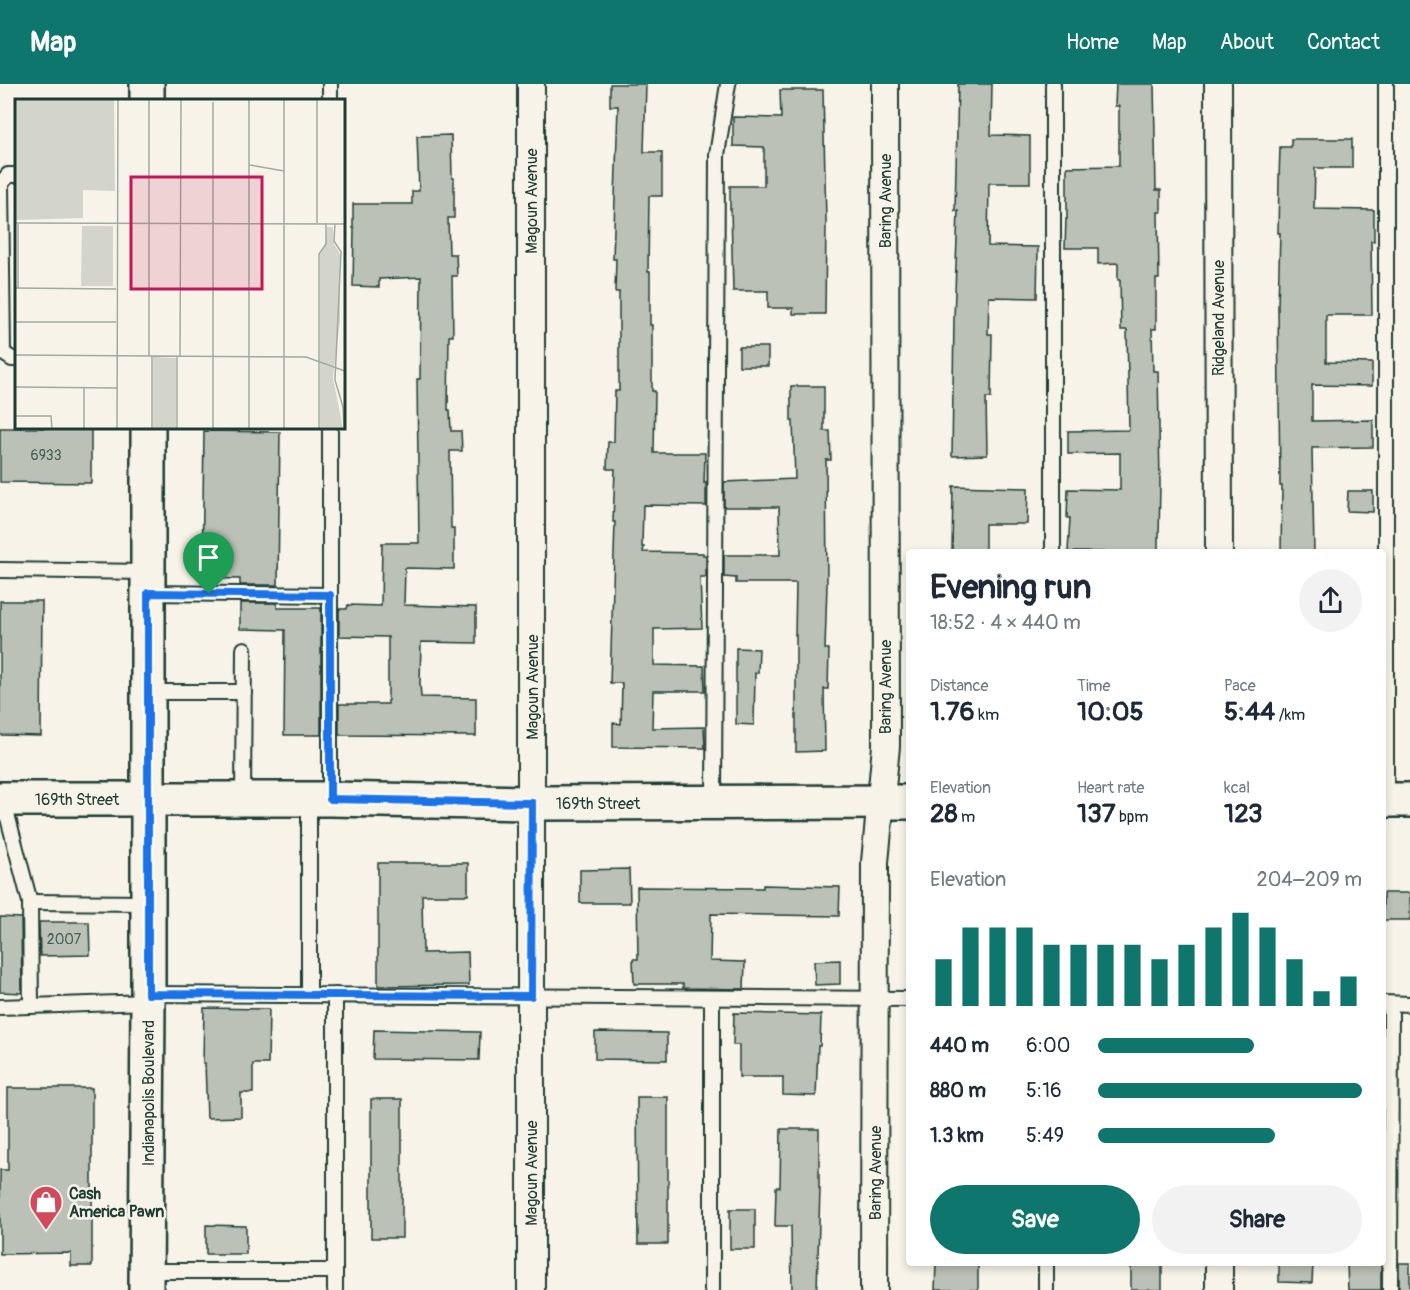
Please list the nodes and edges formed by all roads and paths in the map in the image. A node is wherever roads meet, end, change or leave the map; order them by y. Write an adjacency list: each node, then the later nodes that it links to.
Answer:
1 (531, 84): 26 (street, Magoun Avenue)
2 (728, 84): 24 (lane)
3 (885, 84): 25 (street, Baring Avenue)
4 (1053, 84): 11 (lane)
5 (1218, 84): 12 (street, Ridgeland Avenue)
6 (1386, 84): 23 (lane)
7 (12, 175): 8 (lane)
8 (15, 359)
9 (148, 429): 14 (street, Indianapolis Boulevard)
10 (330, 429): 15 (lane)
11 (1053, 549)
12 (1219, 549)
13 (0, 570): 14 (lane)
14 (148, 582): 15 (lane); 17 (street, Indianapolis Boulevard)
15 (330, 595): 22 (lane)
16 (244, 649): 18 (lane)
17 (148, 692): 18 (lane); 20 (street, Indianapolis Boulevard)
18 (244, 692): 21 (lane)
19 (1, 799): 20 (street, 169th Street); 27 (lane)
20 (148, 799): 21 (street, 169th Street); 28 (street, Indianapolis Boulevard)
21 (243, 799): 22 (street, 169th Street)
22 (319, 799): 26 (street, 169th Street); 29 (lane)
23 (1393, 800)
24 (714, 802): 25 (street, 169th Street); 26 (street, 169th Street)
25 (895, 802): 34 (street, Baring Avenue)
26 (532, 803): 31 (street, Magoun Avenue)
27 (30, 902): 28 (lane); 39 (lane)
28 (148, 903): 32 (street, Indianapolis Boulevard)
29 (309, 995): 30 (lane); 32 (lane)
30 (335, 995): 31 (lane); 42 (lane)
31 (531, 996): 33 (lane); 45 (street, Magoun Avenue)
32 (148, 998): 39 (lane); 43 (street, Indianapolis Boulevard)
33 (712, 998): 34 (lane); 46 (lane)
34 (875, 998): 35 (lane); 47 (street, Baring Avenue)
35 (906, 999)
36 (1387, 1004): 37 (lane); 50 (lane)
37 (1410, 1004)
38 (0, 1006): 39 (lane)
39 (31, 1006)
40 (1046, 1266): 48 (lane)
41 (1219, 1266): 49 (street)
42 (334, 1271): 43 (lane); 44 (lane)
43 (146, 1281)
44 (334, 1290)
45 (531, 1290)
46 (712, 1290)
47 (874, 1290)
48 (1046, 1290)
49 (1219, 1290)
50 (1390, 1290)

